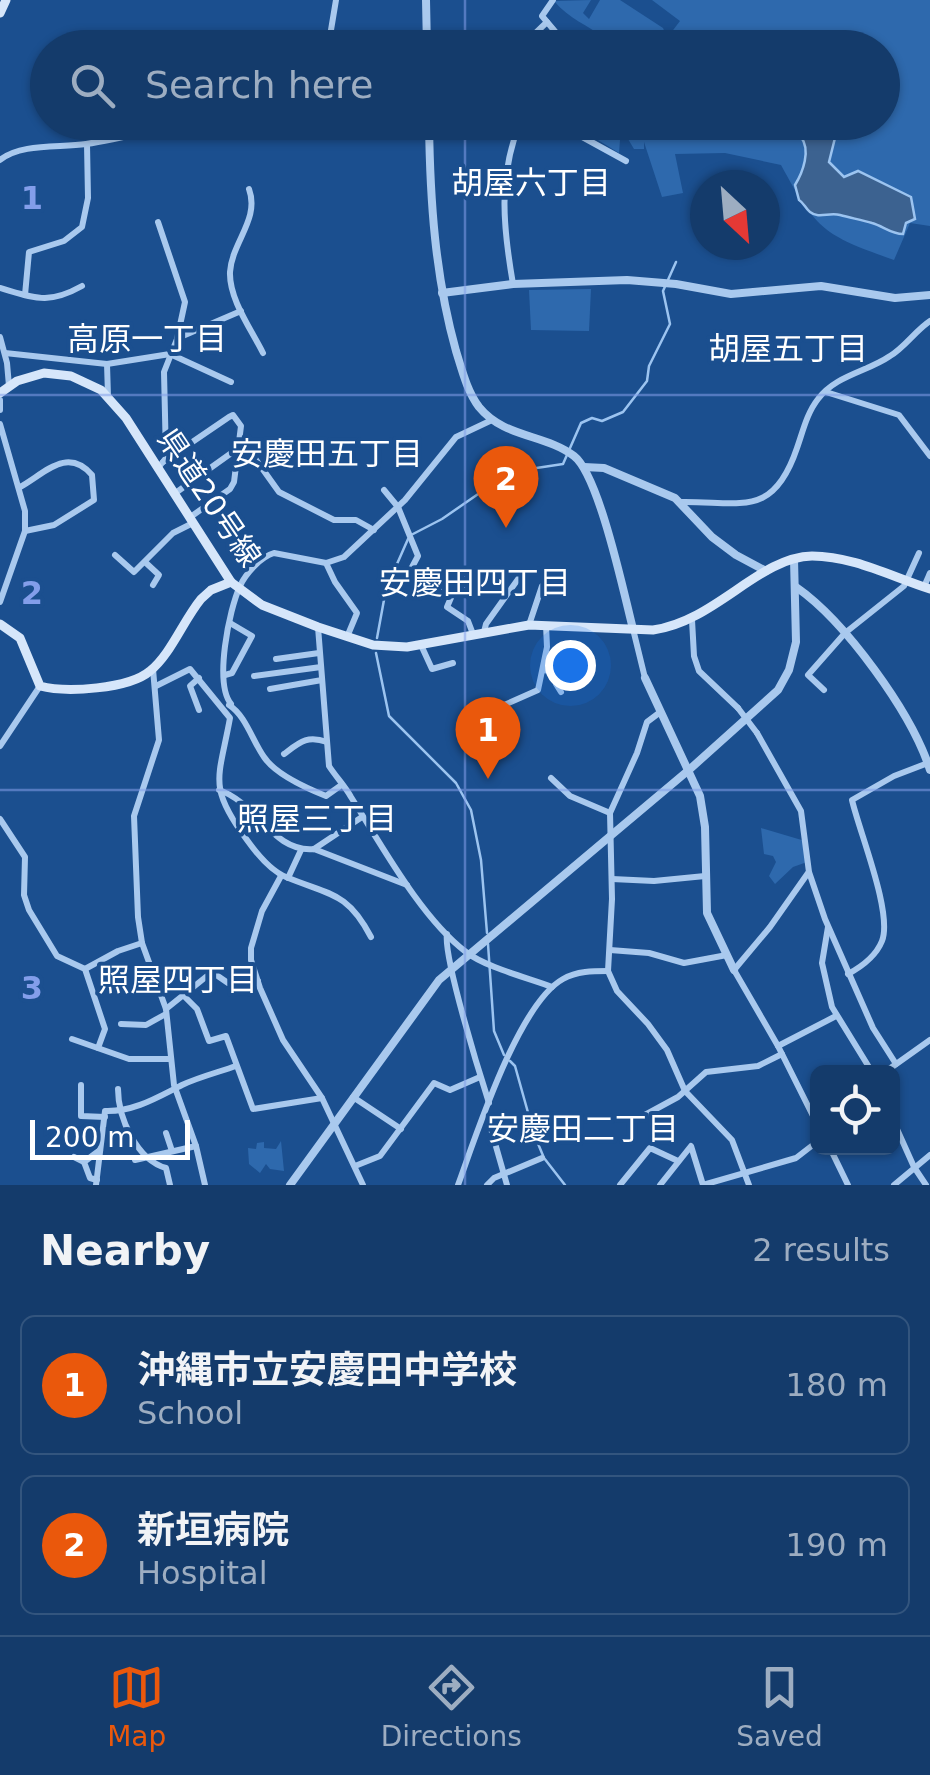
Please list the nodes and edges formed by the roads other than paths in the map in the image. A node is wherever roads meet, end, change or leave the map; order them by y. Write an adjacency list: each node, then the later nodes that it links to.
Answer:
1 (6, 0): 5 (main road)
2 (336, 0): 7 (street)
3 (426, 0): 8 (street)
4 (553, 0): 6 (street)
5 (0, 13)
6 (547, 22): 9 (street); 10 (street)
7 (331, 30)
8 (427, 30)
9 (538, 30)
10 (554, 30)
11 (105, 140): 15 (street)
12 (429, 140): 23 (street)
13 (513, 140): 20 (street)
14 (589, 140): 17 (street)
15 (87, 144): 16 (street); 24 (street)
16 (0, 160)
17 (626, 160)
18 (249, 189): 26 (street)
19 (158, 222): 29 (street)
20 (513, 284): 23 (street); 25 (street)
21 (82, 286): 24 (street)
22 (0, 288): 24 (street)
23 (442, 293): 39 (street)
24 (25, 295)
25 (930, 295)
26 (242, 311): 29 (street); 30 (street)
27 (930, 322): 35 (street)
28 (0, 338): 31 (street)
29 (178, 338): 32 (street)
30 (262, 352)
31 (5, 353): 33 (street); 36 (street)
32 (170, 354): 33 (street); 34 (street); 43 (street)
33 (107, 364): 37 (street)
34 (231, 382)
35 (825, 392): 42 (street); 48 (street)
36 (3, 393): 37 (main road, 県道20号線); 38 (street)
37 (108, 397): 43 (main road, 県道20号線)
38 (0, 410)
39 (492, 420): 44 (street); 49 (street)
40 (0, 424): 45 (street)
41 (238, 450): 43 (street); 47 (street); 50 (street); 51 (street)
42 (930, 456)
43 (160, 466): 47 (main road, 県道20号線)
44 (584, 467): 48 (street); 74 (street)
45 (20, 488): 52 (street); 52 (street)
46 (384, 490): 49 (street)
47 (173, 494): 50 (main road, 県道20号線)
48 (681, 502): 58 (street)
49 (398, 507): 51 (street); 76 (street)
50 (190, 521): 56 (street); 63 (main road, 県道20号線)
51 (374, 530): 57 (street)
52 (24, 531): 67 (street)
53 (919, 553): 61 (street)
54 (115, 555): 56 (street)
55 (794, 559): 58 (main road, 県道20号線); 61 (main road); 65 (street)
56 (145, 562): 62 (street)
57 (326, 563): 63 (street); 77 (street)
58 (766, 571): 68 (main road, 県道20号線)
59 (930, 573): 66 (street)
60 (521, 575): 76 (street)
61 (907, 581): 66 (main road); 75 (street)
62 (153, 585)
63 (235, 585): 70 (street); 73 (main road, 県道20号線); 83 (main road)
64 (542, 586): 72 (street)
65 (796, 587): 75 (street); 103 (street)
66 (928, 589)
67 (0, 602)
68 (692, 620): 74 (main road, 県道20号線); 113 (street, bridge)
69 (0, 624): 90 (main road)
70 (230, 624): 85 (street); 85 (street)
71 (546, 624): 72 (main road, 県道20号線); 74 (main road, 県道20号線); 84 (street)
72 (529, 625): 76 (main road, 県道20号線)
73 (318, 627): 77 (main road, 県道20号線); 79 (street)
74 (633, 629): 88 (street)
75 (845, 633): 93 (street); 102 (street)
76 (478, 634): 78 (main road, 県道20号線)
77 (347, 637): 78 (main road, 県道20号線)
78 (421, 645): 81 (street)
79 (320, 653): 80 (street); 82 (street)
80 (276, 660)
81 (453, 663)
82 (321, 667): 86 (street); 89 (street)
83 (153, 669): 90 (main road); 91 (street)
84 (543, 670): 94 (street); 96 (street)
85 (225, 675): 95 (street)
86 (254, 676)
87 (199, 678): 91 (street); 95 (street); 97 (street)
88 (645, 678): 98 (street)
89 (322, 680): 92 (street); 99 (street)
90 (40, 686): 100 (street)
91 (156, 686): 121 (street)
92 (270, 689)
93 (824, 690)
94 (561, 692)
95 (227, 706): 105 (street); 106 (street)
96 (502, 706)
97 (199, 710)
98 (659, 713): 103 (street); 107 (street)
99 (327, 742): 101 (street); 105 (street)
100 (0, 746)
101 (284, 754)
102 (929, 766): 129 (street)
103 (690, 769): 110 (street); 114 (street)
104 (550, 778): 107 (street)
105 (340, 786): 108 (street)
106 (220, 790): 112 (street); 115 (street)
107 (610, 813): 110 (street)
108 (362, 817): 111 (street); 117 (street)
109 (0, 819): 125 (street)
110 (610, 837): 116 (street); 124 (street)
111 (314, 849): 112 (street); 117 (street)
112 (301, 850): 115 (street)
113 (809, 872): 118 (street); 127 (street)
114 (705, 876): 116 (street); 123 (street)
115 (284, 877): 120 (street); 130 (street)
116 (612, 879): 122 (street)
117 (408, 885): 119 (street)
118 (828, 926): 129 (street); 134 (street)
119 (447, 934): 124 (street); 126 (street)
120 (371, 937)
121 (142, 943): 125 (street); 133 (street)
122 (610, 950): 123 (street); 128 (street)
123 (726, 955): 127 (street)
124 (474, 956): 126 (street); 131 (street)
125 (85, 969): 139 (street)
126 (452, 970): 146 (street); 151 (street)
127 (734, 970): 140 (street)
128 (608, 971): 131 (street); 150 (street)
129 (848, 974): 143 (street)
130 (258, 981): 132 (street); 152 (street)
131 (552, 987): 153 (street)
132 (183, 996): 133 (street); 145 (street)
133 (165, 1012): 135 (street); 142 (street)
134 (836, 1016): 140 (street); 144 (street)
135 (121, 1024)
136 (72, 1040): 139 (street)
137 (930, 1040): 138 (street)
138 (922, 1046): 141 (street); 143 (street)
139 (98, 1048): 142 (street)
140 (780, 1050): 150 (street); 155 (street)
141 (930, 1056)
142 (170, 1059): 148 (street)
143 (896, 1064)
144 (868, 1065)
145 (236, 1066): 148 (street); 152 (street)
146 (480, 1076): 153 (street); 159 (street)
147 (81, 1085): 157 (street)
148 (176, 1089): 154 (street); 163 (street)
149 (118, 1090): 154 (street)
150 (685, 1090): 156 (street); 178 (street)
151 (353, 1097): 158 (street); 159 (street)
152 (322, 1098): 158 (street)
153 (489, 1104): 184 (street)
154 (121, 1110): 157 (street); 167 (street)
155 (810, 1110)
156 (643, 1116)
157 (105, 1117): 165 (street)
158 (334, 1124): 175 (street); 182 (street)
159 (400, 1129): 175 (street)
160 (492, 1129): 177 (street)
161 (166, 1133): 166 (street)
162 (900, 1136): 176 (street)
163 (196, 1146): 166 (street); 181 (street)
164 (810, 1148): 178 (street)
165 (101, 1149): 174 (street); 179 (street)
166 (172, 1151): 167 (street)
167 (146, 1155): 172 (street); 180 (street)
168 (833, 1155): 190 (street)
169 (930, 1155): 176 (street)
170 (74, 1157): 174 (street)
171 (542, 1158): 177 (street)
172 (135, 1160)
173 (678, 1161): 178 (street); 187 (street); 188 (street)
174 (84, 1162): 179 (street)
175 (355, 1166): 183 (street)
176 (914, 1167): 191 (street); 192 (street)
177 (503, 1174): 185 (street); 186 (street)
178 (746, 1174): 189 (street)
179 (97, 1183)
180 (170, 1185)
181 (204, 1185)
182 (290, 1185)
183 (363, 1185)
184 (458, 1185)
185 (487, 1185)
186 (506, 1185)
187 (620, 1185)
188 (660, 1185)
189 (749, 1185)
190 (848, 1185)
191 (894, 1185)
192 (926, 1185)

